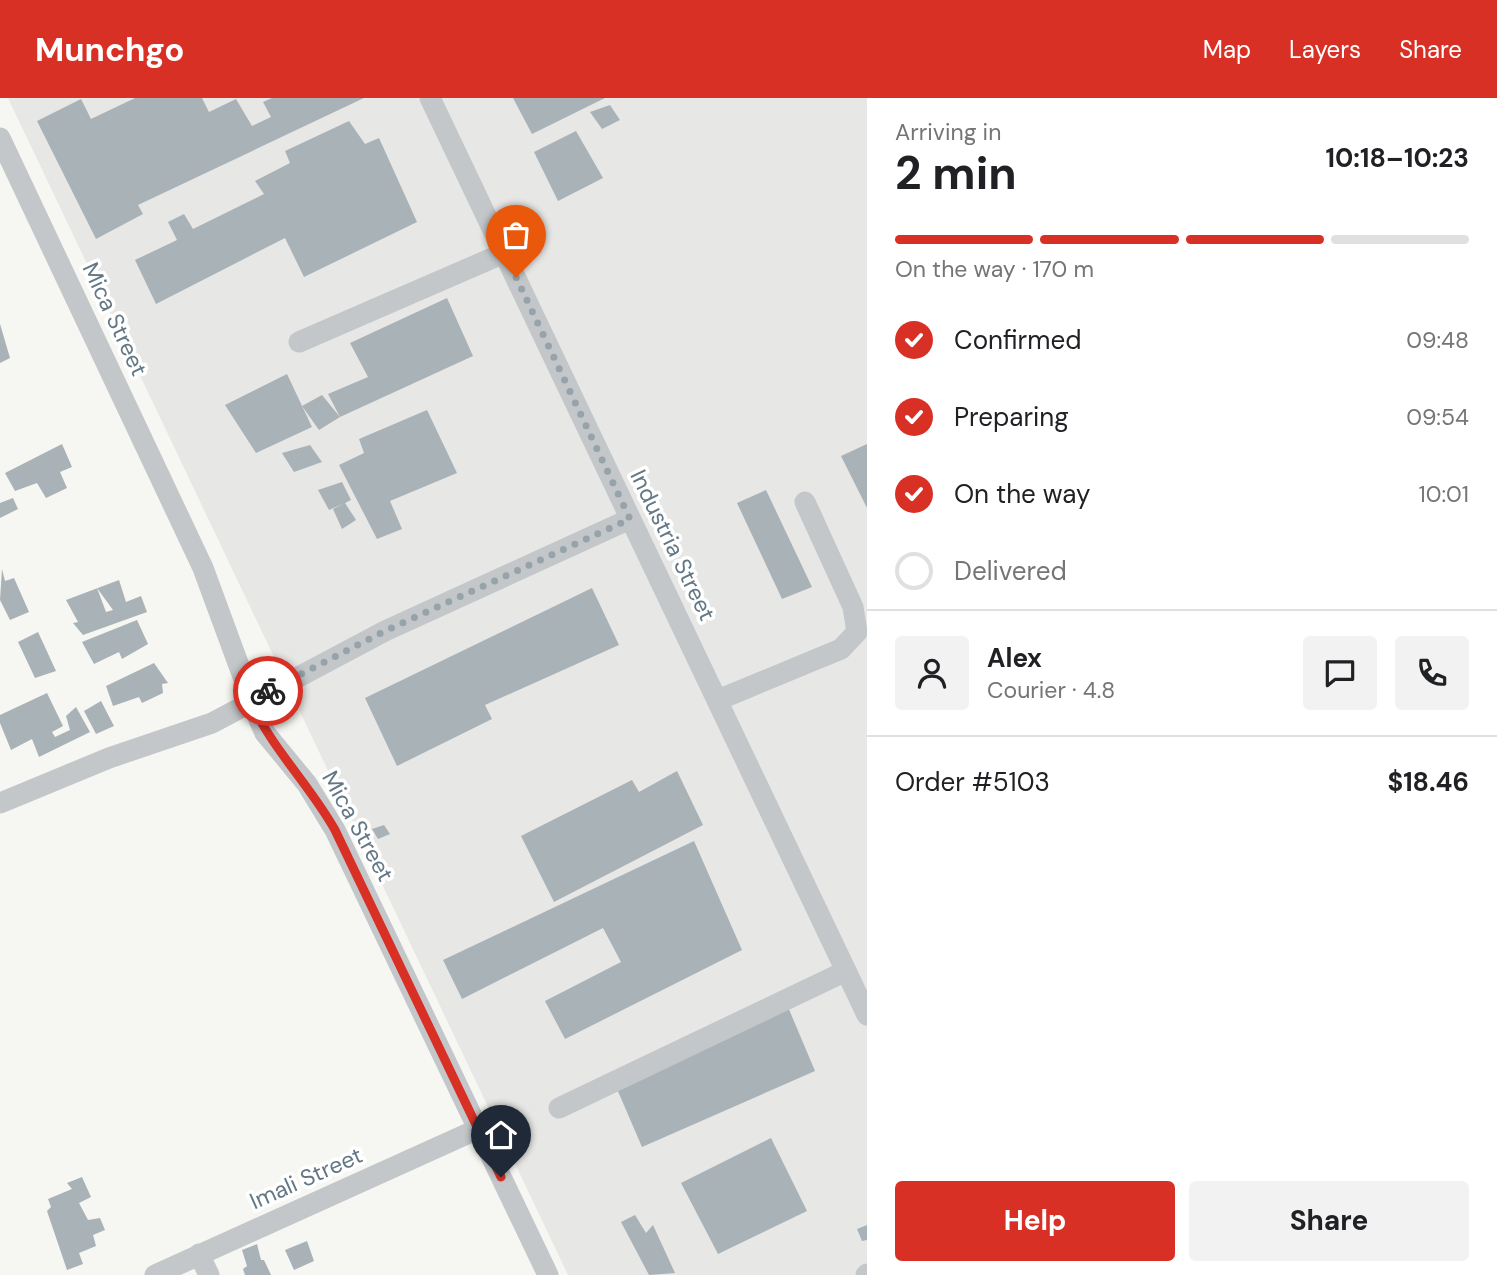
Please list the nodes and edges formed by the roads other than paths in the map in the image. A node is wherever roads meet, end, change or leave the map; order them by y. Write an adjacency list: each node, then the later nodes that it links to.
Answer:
1 (430, 98): 3 (street, Industria Street)
2 (0, 138): 7 (street, Mica Street)
3 (504, 253): 4 (street); 6 (street, Industria Street)
4 (299, 342)
5 (805, 502): 8 (street)
6 (630, 519): 7 (street); 8 (street, Industria Street)
7 (250, 700): 9 (street); 13 (street, Mica Street)
8 (718, 700): 10 (street, Industria Street)
9 (0, 803)
10 (846, 971): 11 (street, Industria Street); 12 (street)
11 (867, 1015)
12 (559, 1108)
13 (478, 1129): 14 (street, Imali Street); 17 (street, Mica Street)
14 (199, 1254): 15 (street, Imali Street); 16 (street)
15 (155, 1275)
16 (209, 1275)
17 (547, 1275)

